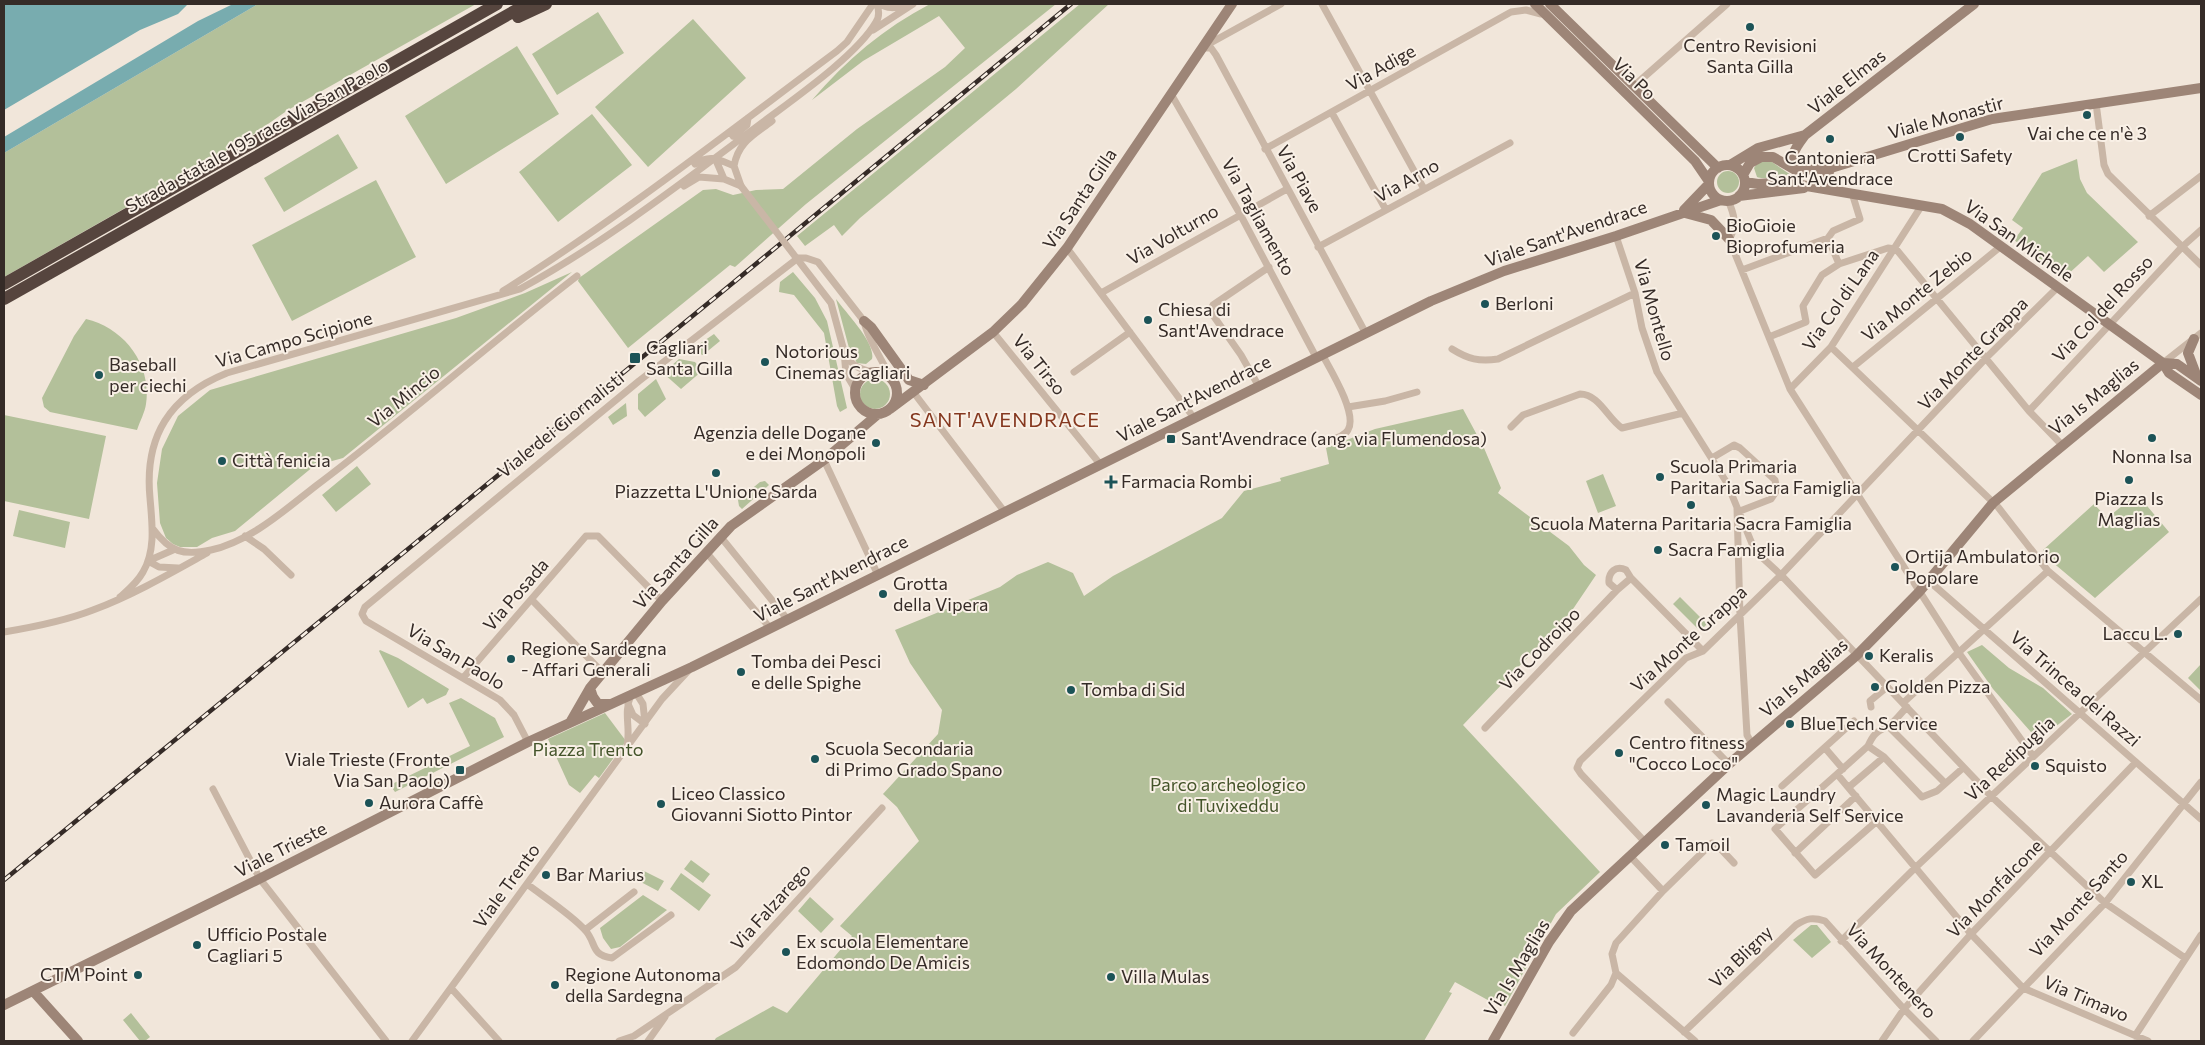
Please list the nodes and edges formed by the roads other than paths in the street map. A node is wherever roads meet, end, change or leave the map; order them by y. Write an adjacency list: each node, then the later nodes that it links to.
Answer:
1 (483, 4): 32 (highway)
2 (497, 4): 32 (highway, Strada statale 195 racc Via San Paolo)
3 (527, 4): 22 (highway, Strada statale 195 racc Via San Paolo)
4 (546, 4): 22 (highway)
5 (874, 4): 30 (street, Via Campo Scipione)
6 (879, 4): 7 (street); 20 (street, Via Campo Scipione)
7 (913, 4): 20 (street)
8 (1232, 4): 21 (main road, Via Santa Gilla)
9 (1281, 4): 21 (street)
10 (1322, 4): 25 (street)
11 (1515, 4): 17 (street)
12 (1528, 4): 18 (main road)
13 (1535, 4): 19 (main road, Via Po)
14 (1552, 4): 23 (main road, Via Po)
15 (1727, 4): 23 (street)
16 (1974, 4): 31 (main road, Viale Elmas)
17 (1511, 12): 18 (street); 25 (street, Via Adige)
18 (1541, 14): 19 (main road)
19 (1554, 24): 45 (main road, Via Po)
20 (868, 32): 27 (street, Via Campo Scipione)
21 (1203, 48): 26 (main road, Via Santa Gilla); 34 (street, Via Piave)
22 (435, 56): 80 (highway, Strada statale 195 racc Via San Paolo)
23 (1634, 85): 38 (main road, Via Po)
24 (2201, 88): 28 (main road, Viale Monastir)
25 (1370, 92): 29 (street, Via Adige); 50 (street)
26 (1171, 94): 58 (street, Via Tagliamento); 67 (main road, Via Santa Gilla)
27 (800, 95): 35 (street, Via Campo Scipione); 36 (street, Via Campo Scipione)
28 (2096, 103): 39 (main road, Viale Monastir); 59 (street)
29 (1332, 112): 34 (street, Via Adige); 56 (street)
30 (748, 118): 35 (street, Via Campo Scipione); 44 (street, Via Campo Scipione)
31 (1805, 135): 37 (main road, Viale Elmas); 40 (main road)
32 (260, 139): 74 (highway, Strada statale 195 racc Via San Paolo)
33 (1510, 142): 50 (street, Via Arno)
34 (1265, 150): 49 (street, Via Piave)
35 (715, 158): 36 (street); 43 (street); 44 (street, Via Campo Scipione); 47 (street, Via Campo Scipione)
36 (734, 166): 46 (street)
37 (1730, 166): 38 (main road); 42 (main road)
38 (1718, 168): 45 (main road)
39 (1831, 168): 40 (main road, Viale Monastir); 51 (main road)
40 (1802, 172): 42 (main road)
41 (2201, 176): 59 (street)
42 (1744, 178): 48 (main road, Via San Michele); 53 (main road)
43 (724, 179): 46 (street, Via Campo Scipione); 47 (street, Via Campo Scipione)
44 (662, 182): 78 (street, Via Campo Scipione)
45 (1708, 183): 54 (main road); 57 (main road, Viale Sant'Avendrace)
46 (741, 186): 90 (street, bridge)
47 (674, 187): 78 (street, Via Campo Scipione)
48 (1807, 187): 51 (main road, Via San Michele); 53 (main road, Via San Michele)
49 (1287, 189): 58 (street, Via Volturno); 64 (street, Via Piave)
50 (1424, 189): 56 (street, Via Arno)
51 (1833, 190): 52 (main road, Via San Michele)
52 (1852, 193): 55 (main road, Via San Michele); 62 (street)
53 (1739, 196): 54 (main road)
54 (1725, 200): 57 (main road, Viale Sant'Avendrace); 63 (street)
55 (1922, 205): 65 (main road, Via San Michele); 68 (street, Via Col di Lana)
56 (1386, 210): 64 (street, Via Arno)
57 (1681, 212): 61 (main road, Viale Sant'Avendrace); 63 (main road)
58 (1240, 214): 71 (street, Via Tagliamento); 76 (street, Via Volturno)
59 (2150, 216): 66 (street)
60 (2201, 230): 66 (street, Via Col del Rosso)
61 (1616, 236): 77 (street, Via Montello); 85 (main road, Viale Sant'Avendrace)
62 (1828, 238): 69 (street, Via Col di Lana); 72 (street)
63 (1730, 240): 72 (street)
64 (1318, 246): 85 (street, Via Piave)
65 (2000, 247): 75 (main road, Via San Michele); 79 (street, Via Monte Zebio)
66 (2182, 247): 70 (street); 82 (street, Via Col del Rosso)
67 (1067, 248): 76 (street); 83 (main road, Via Santa Gilla)
68 (1896, 249): 69 (street, Via Col di Lana); 79 (street); 88 (street, Via Col di Lana)
69 (1839, 264): 87 (street, Via Col di Lana)
70 (2201, 265)
71 (1269, 267): 91 (street, Via Tagliamento); 100 (street)
72 (1742, 270): 87 (street)
73 (577, 276): 125 (street, Via Mincio)
74 (4, 284)
75 (2057, 288): 82 (main road, Via San Michele); 92 (street, Via Monte Grappa)
76 (1101, 293): 84 (street)
77 (1635, 293): 89 (street); 110 (street, Via Montello)
78 (496, 296): 124 (street, Via Campo Scipione)
79 (1937, 298): 92 (street); 94 (street, Via Monte Zebio)
80 (4, 299)
81 (864, 321): 97 (street, Viale dei Giornalisti); 99 (main road); 144 (street, Viale dei Giornalisti)
82 (2109, 325): 93 (main road, Via San Michele); 109 (street, Via Col del Rosso)
83 (993, 332): 99 (main road, Via Santa Gilla); 119 (street, Via Tirso)
84 (1130, 332): 96 (street); 112 (street)
85 (1365, 332): 91 (main road, Viale Sant'Avendrace)
86 (2198, 336): 93 (street); 98 (main road)
87 (1769, 337): 103 (street)
88 (1831, 347): 94 (street); 103 (street, Via Col di Lana)
89 (1452, 349)
90 (844, 352): 95 (street); 102 (street)
91 (1319, 355): 100 (main road, Viale Sant'Avendrace); 107 (street, Via Tagliamento)
92 (1987, 357): 109 (street); 114 (street, Via Monte Grappa)
93 (2163, 363): 98 (main road, Via San Michele); 106 (main road, Via San Michele); 116 (main road, Via Is Maglias)
94 (1853, 367): 114 (street)
95 (872, 372): 97 (main road); 102 (main road)
96 (1074, 372)
97 (890, 377): 101 (main road)
98 (2199, 380)
99 (924, 385): 101 (main road); 105 (main road, Via Santa Gilla)
100 (1258, 385): 112 (main road, Viale Sant'Avendrace)
101 (896, 387): 108 (main road)
102 (855, 389): 111 (main road)
103 (1790, 389): 120 (street)
104 (1417, 392): 107 (street)
105 (914, 393): 108 (main road, Via Santa Gilla); 123 (street)
106 (2201, 395)
107 (1348, 407): 115 (street)
108 (890, 409): 111 (main road, Via Santa Gilla)
109 (2029, 411): 116 (street)
110 (1683, 413): 113 (street); 117 (street, Via Montello)
111 (877, 415): 118 (main road, Via Santa Gilla)
112 (1194, 418): 119 (main road, Viale Sant'Avendrace)
113 (1511, 427)
114 (1920, 431): 120 (street, Via Monte Grappa); 121 (street)
115 (1327, 441)
116 (2062, 445): 121 (main road, Via Is Maglias)
117 (1712, 458): 122 (street, Via Montello); 122 (street)
118 (824, 460): 126 (main road, Via Santa Gilla); 133 (street)
119 (1100, 464): 123 (main road, Viale Sant'Avendrace)
120 (1856, 494): 135 (street, Via Monte Grappa); 139 (street)
121 (1994, 503): 132 (street); 137 (main road, Via Is Maglias)
122 (1739, 509): 135 (street, Via Montello); 145 (street)
123 (1004, 511): 133 (main road, Viale Sant'Avendrace)
124 (153, 529): 127 (street); 130 (street, Via Campo Scipione)
125 (245, 536): 128 (street); 134 (street)
126 (720, 536): 129 (main road, Via Santa Gilla); 146 (street)
127 (173, 550): 128 (street); 130 (street)
128 (211, 550): 131 (street)
129 (706, 552): 143 (main road, Via Santa Gilla); 147 (street)
130 (148, 561): 131 (street); 140 (street)
131 (178, 568): 140 (street)
132 (2048, 571): 148 (street); 151 (street)
133 (877, 573): 146 (main road, Viale Sant'Avendrace)
134 (291, 575)
135 (1781, 575): 145 (street, Via Monte Grappa); 153 (street, Via Montello)
136 (1631, 578): 138 (street, Via Codroipo); 138 (street); 150 (street)
137 (1928, 581): 139 (main road, Via Is Maglias); 148 (street, Via Trincea dei Razzi)
138 (1617, 590): 170 (street, Via Codroipo)
139 (1919, 592): 152 (street); 153 (main road, Via Is Maglias)
140 (120, 597): 149 (street)
141 (2201, 599): 151 (street, Via Redipuglia)
142 (532, 600): 143 (street, Via Posada); 155 (street); 156 (street, Via Posada)
143 (662, 601): 155 (main road, Via Santa Gilla)
144 (365, 607): 156 (street, Via San Paolo)
145 (1740, 615): 150 (street, Via Monte Grappa); 172 (street)
146 (788, 620): 147 (main road, Viale Sant'Avendrace)
147 (770, 628): 154 (main road, Viale Sant'Avendrace)
148 (1984, 630): 152 (street); 165 (street, Via Trincea dei Razzi)
149 (4, 632)
150 (1703, 651): 193 (street, Via Monte Grappa)
151 (2146, 652): 160 (street); 165 (street, Via Redipuglia)
152 (1959, 653): 163 (street); 176 (street)
153 (1856, 656): 157 (street, Via Montello); 172 (main road, Via Is Maglias)
154 (692, 667): 159 (main road, Viale Sant'Avendrace); 168 (street, Viale Trento)
155 (603, 673): 158 (main road, Via Santa Gilla)
156 (463, 678): 171 (street, Via San Paolo)
157 (1887, 687): 163 (street, Via Montello); 164 (street)
158 (590, 688): 162 (main road); 166 (main road, Via Santa Gilla)
159 (631, 697): 162 (main road, Viale Sant'Avendrace); 168 (street); 168 (street); 175 (street)
160 (2201, 700)
161 (1668, 702): 179 (street)
162 (611, 704): 166 (main road, Viale Sant'Avendrace)
163 (1905, 705): 169 (street); 180 (street, Via Montello)
164 (1871, 707)
165 (2081, 714): 176 (street, Via Redipuglia); 178 (street, Via Trincea dei Razzi)
166 (571, 721): 171 (main road, Viale Trieste)
167 (1854, 721): 174 (street)
168 (645, 724): 175 (street, Viale Trento)
169 (1888, 726): 173 (street); 183 (street)
170 (1485, 728)
171 (528, 742): 199 (main road, Viale Trieste)
172 (1752, 744): 179 (main road, Via Is Maglias)
173 (1868, 746): 177 (street); 181 (street)
174 (1825, 748): 181 (street, Via Timavo); 184 (street)
175 (626, 749): 200 (street, Viale Trento)
176 (2033, 756): 188 (street, Via Redipuglia)
177 (1884, 757): 183 (street); 185 (street)
178 (2136, 762): 189 (street, Via Trincea dei Razzi); 195 (street, Via Monfalcone)
179 (1729, 764): 193 (main road, Via Is Maglias)
180 (1963, 768): 183 (street); 188 (street, Via Montello)
181 (1840, 772): 185 (street, Via Timavo); 194 (street)
182 (2201, 782): 189 (street, Via Monte Santo)
183 (1946, 783)
184 (1782, 786)
185 (1849, 787): 187 (street, Via Timavo)
186 (213, 789): 199 (street)
187 (1856, 796): 192 (street, Via Timavo); 194 (street)
188 (1992, 797): 195 (street, Via Montello); 198 (street, Via Redipuglia)
189 (2184, 804): 191 (street, Via Trincea dei Razzi); 203 (street, Via Monte Santo)
190 (882, 808): 217 (street, Via Falzarego)
191 (2201, 819)
192 (1877, 821): 194 (street); 198 (street, Via Timavo)
193 (1645, 842): 196 (main road, Via Is Maglias)
194 (1795, 852)
195 (2051, 853): 203 (street, Via Montello); 207 (street, Via Monfalcone)
196 (1630, 856): 201 (street); 227 (main road, Via Is Maglias)
197 (1734, 863): 201 (street)
198 (1915, 868): 207 (street, Via Timavo); 209 (street, Via Redipuglia)
199 (260, 879): 214 (main road, Viale Trieste); 222 (street)
200 (528, 884): 206 (street); 212 (street, Viale Trento)
201 (1663, 891): 211 (street)
202 (634, 892): 206 (street)
203 (2105, 903): 210 (street, Via Montello); 213 (street, Via Monte Santo)
204 (671, 914): 206 (street)
205 (1825, 921): 209 (street, Via Montenero); 218 (street, Via Bligny)
206 (585, 930)
207 (1971, 934): 213 (street, Via Timavo); 216 (street, Via Monfalcone)
208 (2201, 934): 210 (street)
209 (1842, 941): 216 (street, Via Montenero)
210 (2185, 958): 220 (street)
211 (1616, 974): 218 (street); 219 (street)
212 (451, 988): 223 (street, Viale Trento); 224 (street)
213 (2023, 988): 220 (street, Via Timavo); 231 (street, Via Monte Santo)
214 (33, 991): 215 (main road, Viale Trieste); 221 (main road)
215 (4, 1005)
216 (1904, 1009): 229 (street, Via Monfalcone); 230 (street, Via Montenero)
217 (668, 1011): 225 (street, Via Falzarego); 226 (street, Via Falzarego)
218 (1684, 1032): 228 (street)
219 (1573, 1033)
220 (2136, 1036): 232 (street, Via Timavo)
221 (78, 1041)
222 (386, 1041)
223 (412, 1041)
224 (499, 1041)
225 (619, 1041)
226 (648, 1041)
227 (1493, 1041)
228 (1695, 1041)
229 (1882, 1041)
230 (1936, 1041)
231 (1973, 1041)
232 (2148, 1041)

